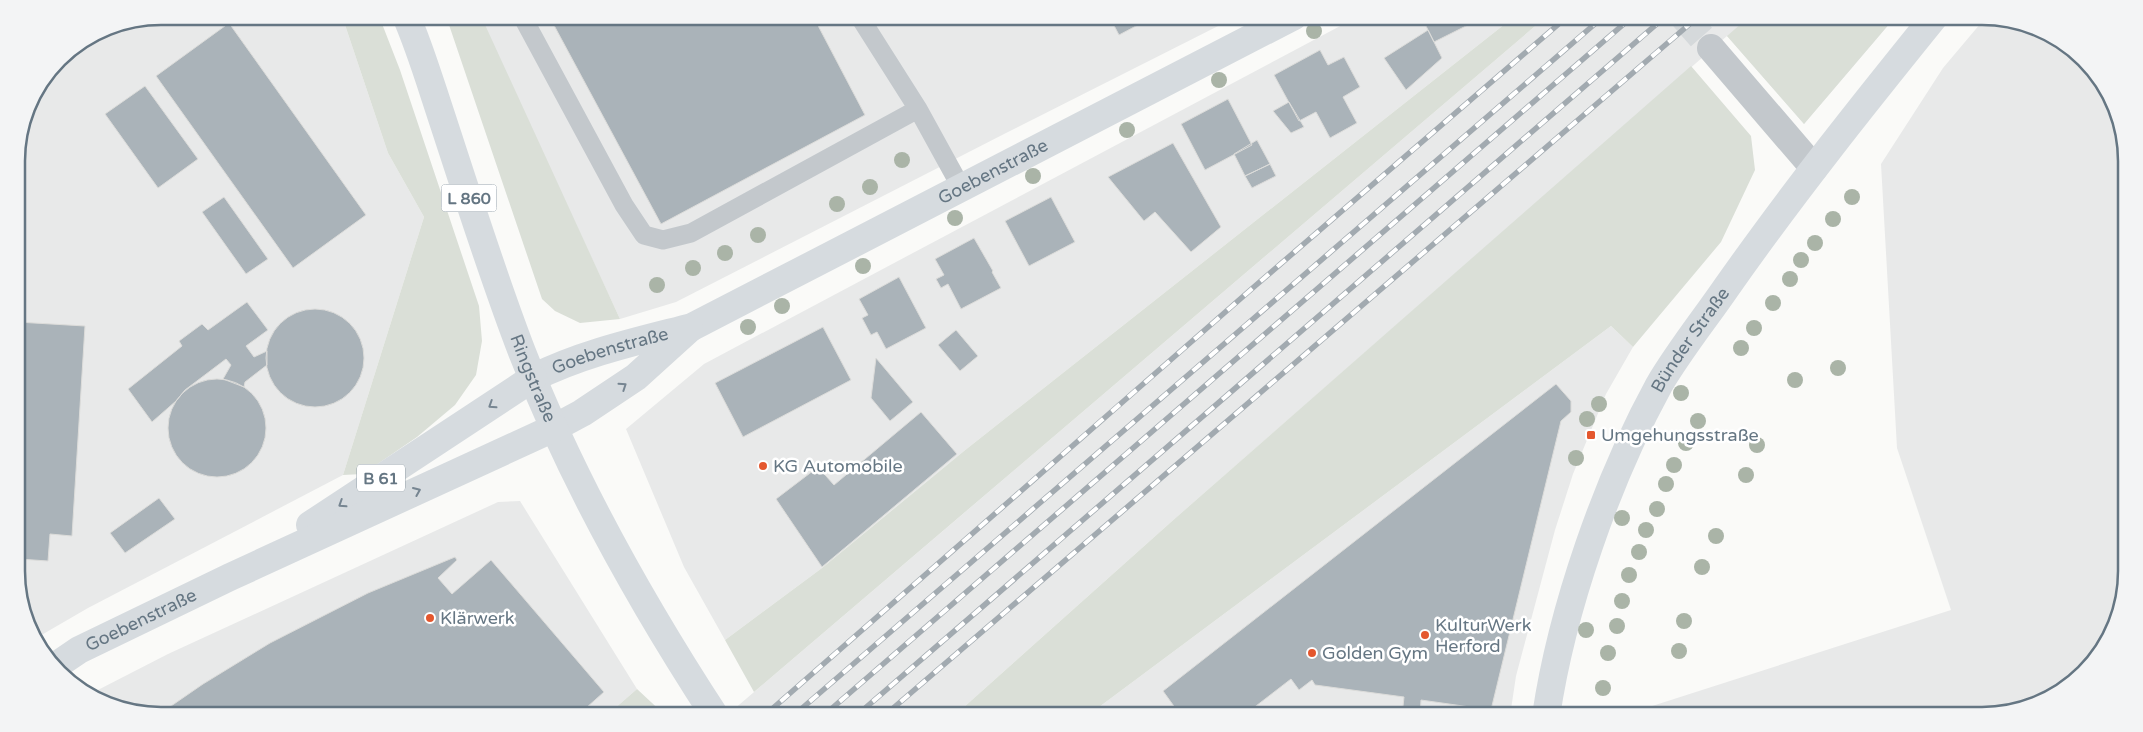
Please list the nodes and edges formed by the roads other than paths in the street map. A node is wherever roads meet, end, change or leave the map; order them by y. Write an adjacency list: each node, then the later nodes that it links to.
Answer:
1 (409, 25): 11 (street, Ringstraße / L 860)
2 (527, 25): 7 (lane)
3 (865, 25): 7 (lane)
4 (1277, 25): 9 (street, Goebenstraße)
5 (1928, 25): 8 (street, Bünder Straße)
6 (1711, 48): 8 (street)
7 (918, 109): 9 (lane)
8 (1814, 168): 16 (street, Bünder Straße)
9 (962, 189): 10 (street, Goebenstraße)
10 (692, 327): 11 (street, Goebenstraße); 12 (street, Goebenstraße, one-way to 10)
11 (533, 378): 12 (street, Ringstraße / L 860); 13 (street, Goebenstraße / B 61, one-way to 13)
12 (554, 428): 13 (street, Goebenstraße / B 61, one-way to 12); 15 (street, Ringstraße)
13 (230, 577): 14 (street, Goebenstraße / B 61)
14 (61, 662)
15 (709, 707)
16 (1547, 707)

